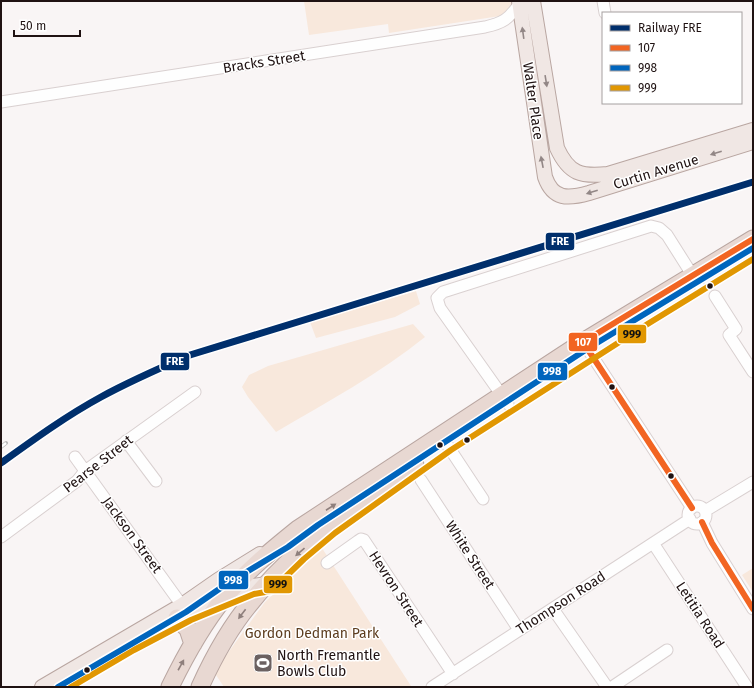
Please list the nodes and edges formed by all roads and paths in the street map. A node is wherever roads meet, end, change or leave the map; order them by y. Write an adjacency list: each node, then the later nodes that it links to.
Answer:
1 (603, 1): 3 (street)
2 (523, 2): 4 (street, Bracks Street); 7 (main road, Walter Place, one-way to 7); 8 (main road, Walter Place, one-way to 2)
3 (605, 12)
4 (1, 102)
5 (753, 130): 7 (main road, Curtin Avenue)
6 (753, 142): 8 (main road, Curtin Avenue, one-way to 8)
7 (571, 168)
8 (558, 195)
9 (753, 239): 11 (highway)
10 (753, 250): 11 (highway)
11 (696, 280): 13 (highway); 16 (street)
12 (716, 296): 14 (street)
13 (586, 347): 16 (highway); 25 (street)
14 (753, 372)
15 (196, 392): 17 (street, Pearse Street)
16 (505, 400): 18 (highway); 30 (highway, one-way to 16)
17 (126, 441): 20 (street, Pearse Street); 21 (street)
18 (446, 443): 24 (street); 33 (highway, one-way to 33)
19 (75, 457): 20 (street, Jackson Street)
20 (85, 471): 29 (street, Pearse Street); 37 (street, Jackson Street)
21 (156, 480)
22 (421, 480): 38 (street, White Street)
23 (753, 482): 26 (street)
24 (483, 499)
25 (692, 508): 26 (street); 27 (street)
26 (705, 511): 28 (street)
27 (690, 519): 28 (street); 31 (street, Thompson Road)
28 (702, 522): 36 (street)
29 (1, 537)
30 (284, 540): 34 (highway); 37 (main road)
31 (654, 543): 35 (street, Thompson Road); 49 (street, Letitia Road)
32 (327, 562): 41 (street, Hevron Street)
33 (267, 584): 34 (main road); 45 (highway, one-way to 45)
34 (224, 598): 37 (main road); 39 (highway)
35 (553, 609): 38 (street, Thompson Road); 47 (street)
36 (753, 609)
37 (182, 612): 39 (highway); 42 (main road); 43 (main road)
38 (519, 630): 41 (street, Thompson Road)
39 (193, 644): 44 (highway, one-way to 39)
40 (667, 650): 48 (street)
41 (453, 674): 46 (street, Thompson Road)
42 (42, 687)
43 (55, 687)
44 (170, 687)
45 (200, 687)
46 (432, 687)
47 (607, 687)
48 (612, 687)
49 (747, 687)

